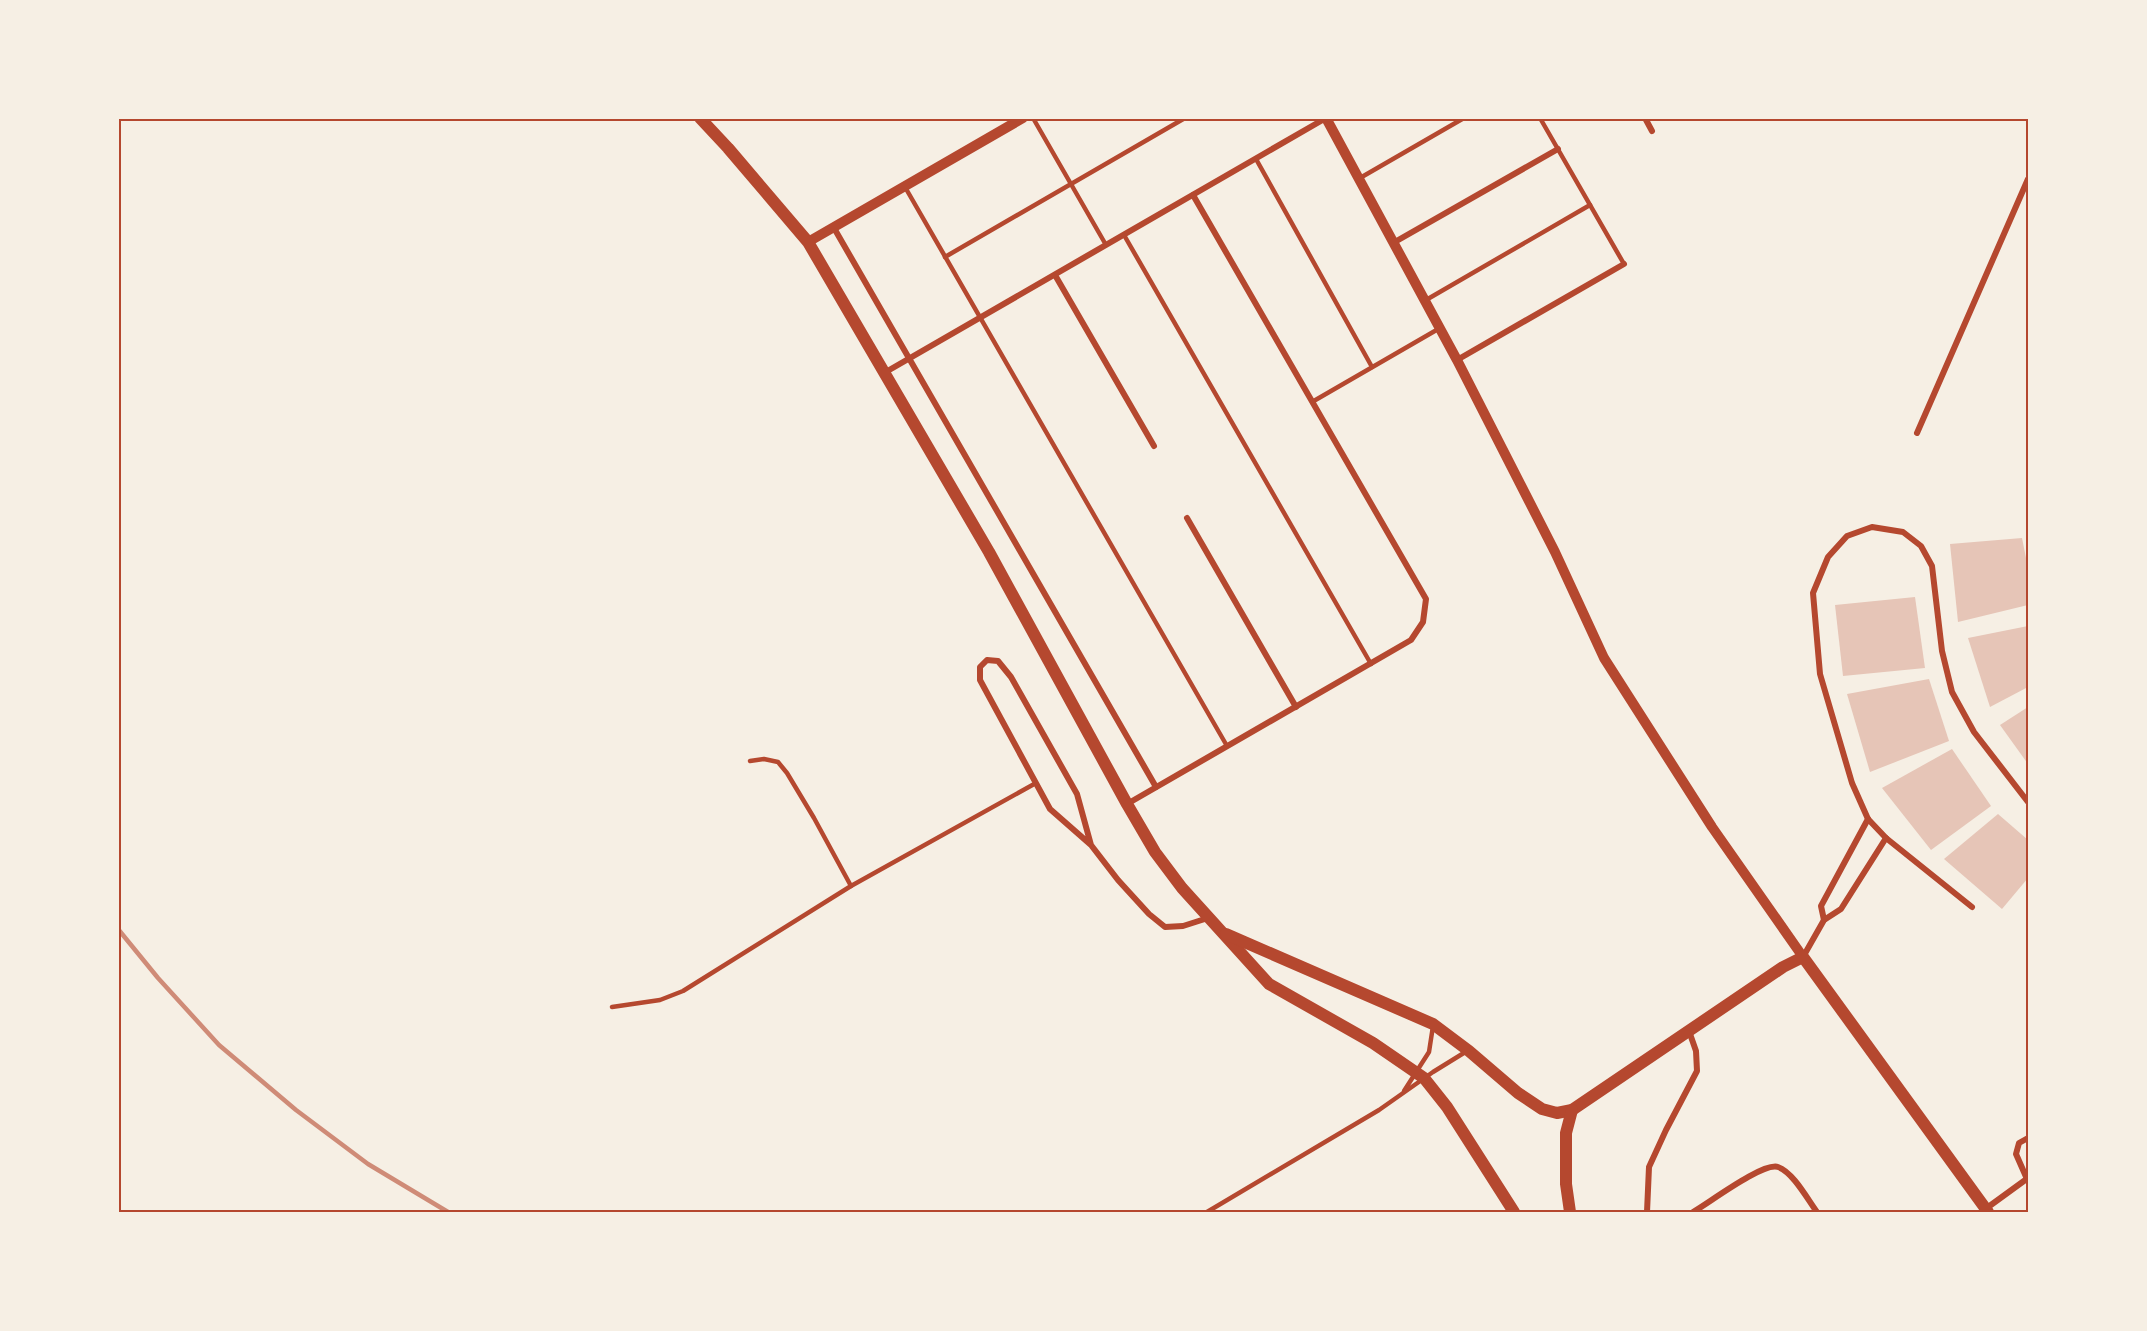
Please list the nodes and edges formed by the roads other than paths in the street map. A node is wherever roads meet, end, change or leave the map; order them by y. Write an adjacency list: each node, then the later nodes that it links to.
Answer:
1 (700, 118): 20 (main road)
2 (1023, 118): 15 (street)
3 (1033, 118): 14 (lane)
4 (1185, 118): 14 (lane)
5 (1464, 118): 12 (lane)
6 (1540, 118): 10 (lane)
7 (1645, 118): 9 (street)
8 (1326, 119): 11 (street); 12 (street)
9 (1652, 131)
10 (1558, 149): 17 (lane); 21 (street)
11 (1256, 159): 16 (street); 31 (lane)
12 (1359, 179): 21 (street)
13 (2028, 179): 34 (street)
14 (1071, 184): 22 (lane); 23 (lane)
15 (905, 187): 18 (street); 23 (lane)
16 (1193, 195): 19 (street); 33 (street)
17 (1590, 205): 24 (lane); 26 (lane)
18 (834, 228): 20 (street); 29 (street)
19 (1124, 235): 22 (street); 37 (lane)
20 (808, 242): 32 (main road)
21 (1394, 243): 26 (street)
22 (1106, 245): 25 (street)
23 (945, 257): 27 (lane)
24 (1624, 264): 30 (street)
25 (1055, 275): 27 (street); 35 (street)
26 (1425, 300): 28 (street)
27 (980, 318): 29 (street); 39 (lane)
28 (1440, 328): 30 (street); 31 (lane)
29 (909, 359): 32 (street); 42 (street)
30 (1457, 360): 53 (street)
31 (1372, 367): 33 (lane)
32 (884, 373): 44 (main road)
33 (1312, 402): 37 (street)
34 (1917, 433)
35 (1154, 446)
36 (1187, 518): 38 (street)
37 (1371, 664): 38 (street)
38 (1296, 707): 39 (street)
39 (1227, 746): 42 (street)
40 (750, 761): 48 (lane)
41 (1036, 783): 47 (street); 47 (street); 48 (lane)
42 (1156, 787): 44 (street)
43 (2028, 802): 45 (street)
44 (1126, 804): 50 (main road)
45 (1868, 819): 46 (street); 51 (street)
46 (1886, 838): 49 (street); 51 (street)
47 (1091, 844): 50 (street)
48 (851, 886): 54 (lane)
49 (1972, 908)
50 (1209, 918): 52 (main road)
51 (1824, 920): 53 (street)
52 (1221, 932): 55 (main road); 58 (main road)
53 (1803, 957): 56 (main road); 63 (main road)
54 (612, 1007)
55 (1433, 1024): 57 (main road); 58 (lane)
56 (1689, 1030): 60 (main road); 67 (street)
57 (1469, 1050): 58 (lane); 60 (main road)
58 (1421, 1075): 59 (lane); 59 (lane); 65 (main road)
59 (1400, 1096): 64 (lane)
60 (1572, 1110): 66 (main road)
61 (2028, 1138): 62 (street)
62 (2028, 1179): 63 (street)
63 (1985, 1211)
64 (1207, 1212)
65 (1514, 1212)
66 (1570, 1212)
67 (1647, 1212)
68 (1693, 1212): 69 (street)
69 (1817, 1212)

